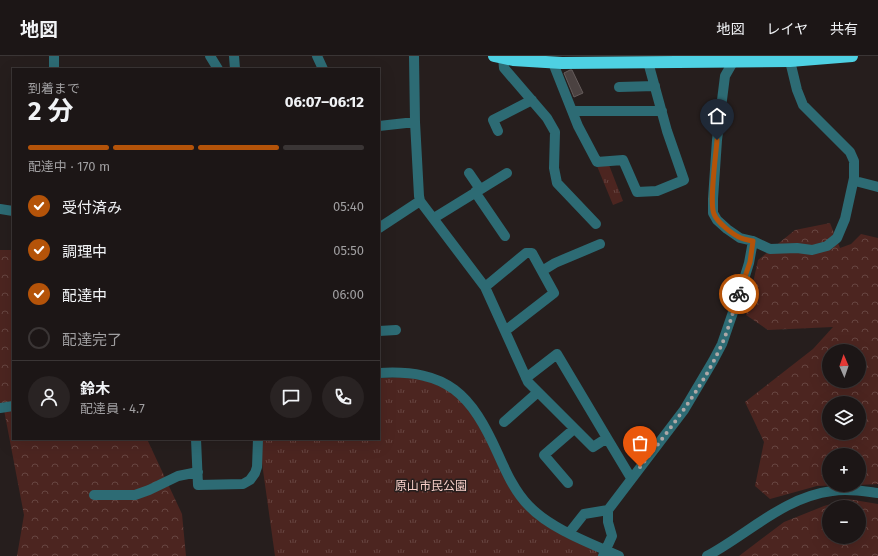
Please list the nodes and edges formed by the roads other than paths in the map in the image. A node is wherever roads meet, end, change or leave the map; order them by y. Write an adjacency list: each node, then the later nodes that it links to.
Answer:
1 (54, 56): 12 (street)
2 (210, 56): 13 (street)
3 (234, 56): 14 (street)
4 (318, 56): 15 (street)
5 (414, 56): 21 (street)
6 (852, 56): 9 (highway)
7 (498, 57): 11 (highway); 18 (street)
8 (733, 59): 9 (highway); 10 (highway); 36 (street)
9 (790, 61): 36 (street)
10 (648, 62): 11 (highway); 16 (street)
11 (552, 63): 19 (street)
12 (54, 68)
13 (217, 68)
14 (235, 68)
15 (322, 68)
16 (655, 86): 17 (street); 20 (street)
17 (619, 87)
18 (532, 100): 23 (street); 33 (street)
19 (572, 111): 20 (street); 20 (street)
20 (662, 111)
21 (415, 122): 22 (street); 29 (street)
22 (380, 126)
23 (498, 131)
24 (469, 173): 28 (street)
25 (507, 173): 28 (street)
26 (859, 182): 27 (street)
27 (878, 187)
28 (477, 190): 32 (street); 35 (street)
29 (420, 200): 32 (street); 34 (street)
30 (0, 209): 31 (street)
31 (12, 211)
32 (434, 218): 39 (street)
33 (596, 224)
34 (380, 227)
35 (505, 236)
36 (753, 241): 54 (street)
37 (600, 244): 38 (street)
38 (542, 271): 39 (street); 42 (street)
39 (485, 287): 42 (street)
40 (396, 330): 41 (street)
41 (380, 331)
42 (505, 331): 44 (street)
43 (380, 373): 59 (street)
44 (526, 378): 45 (street); 50 (street)
45 (538, 392): 48 (street); 49 (street)
46 (12, 406): 47 (street)
47 (0, 408)
48 (504, 422)
49 (574, 429): 50 (street); 55 (street)
50 (607, 438): 54 (street)
51 (196, 440): 53 (street)
52 (258, 440): 53 (street)
53 (198, 472): 57 (street)
54 (631, 478): 58 (street)
55 (568, 483)
56 (878, 493): 62 (street)
57 (94, 495)
58 (608, 510): 59 (street); 60 (street)
59 (570, 533): 60 (street)
60 (605, 553): 61 (street)
61 (619, 556)
62 (707, 556)

